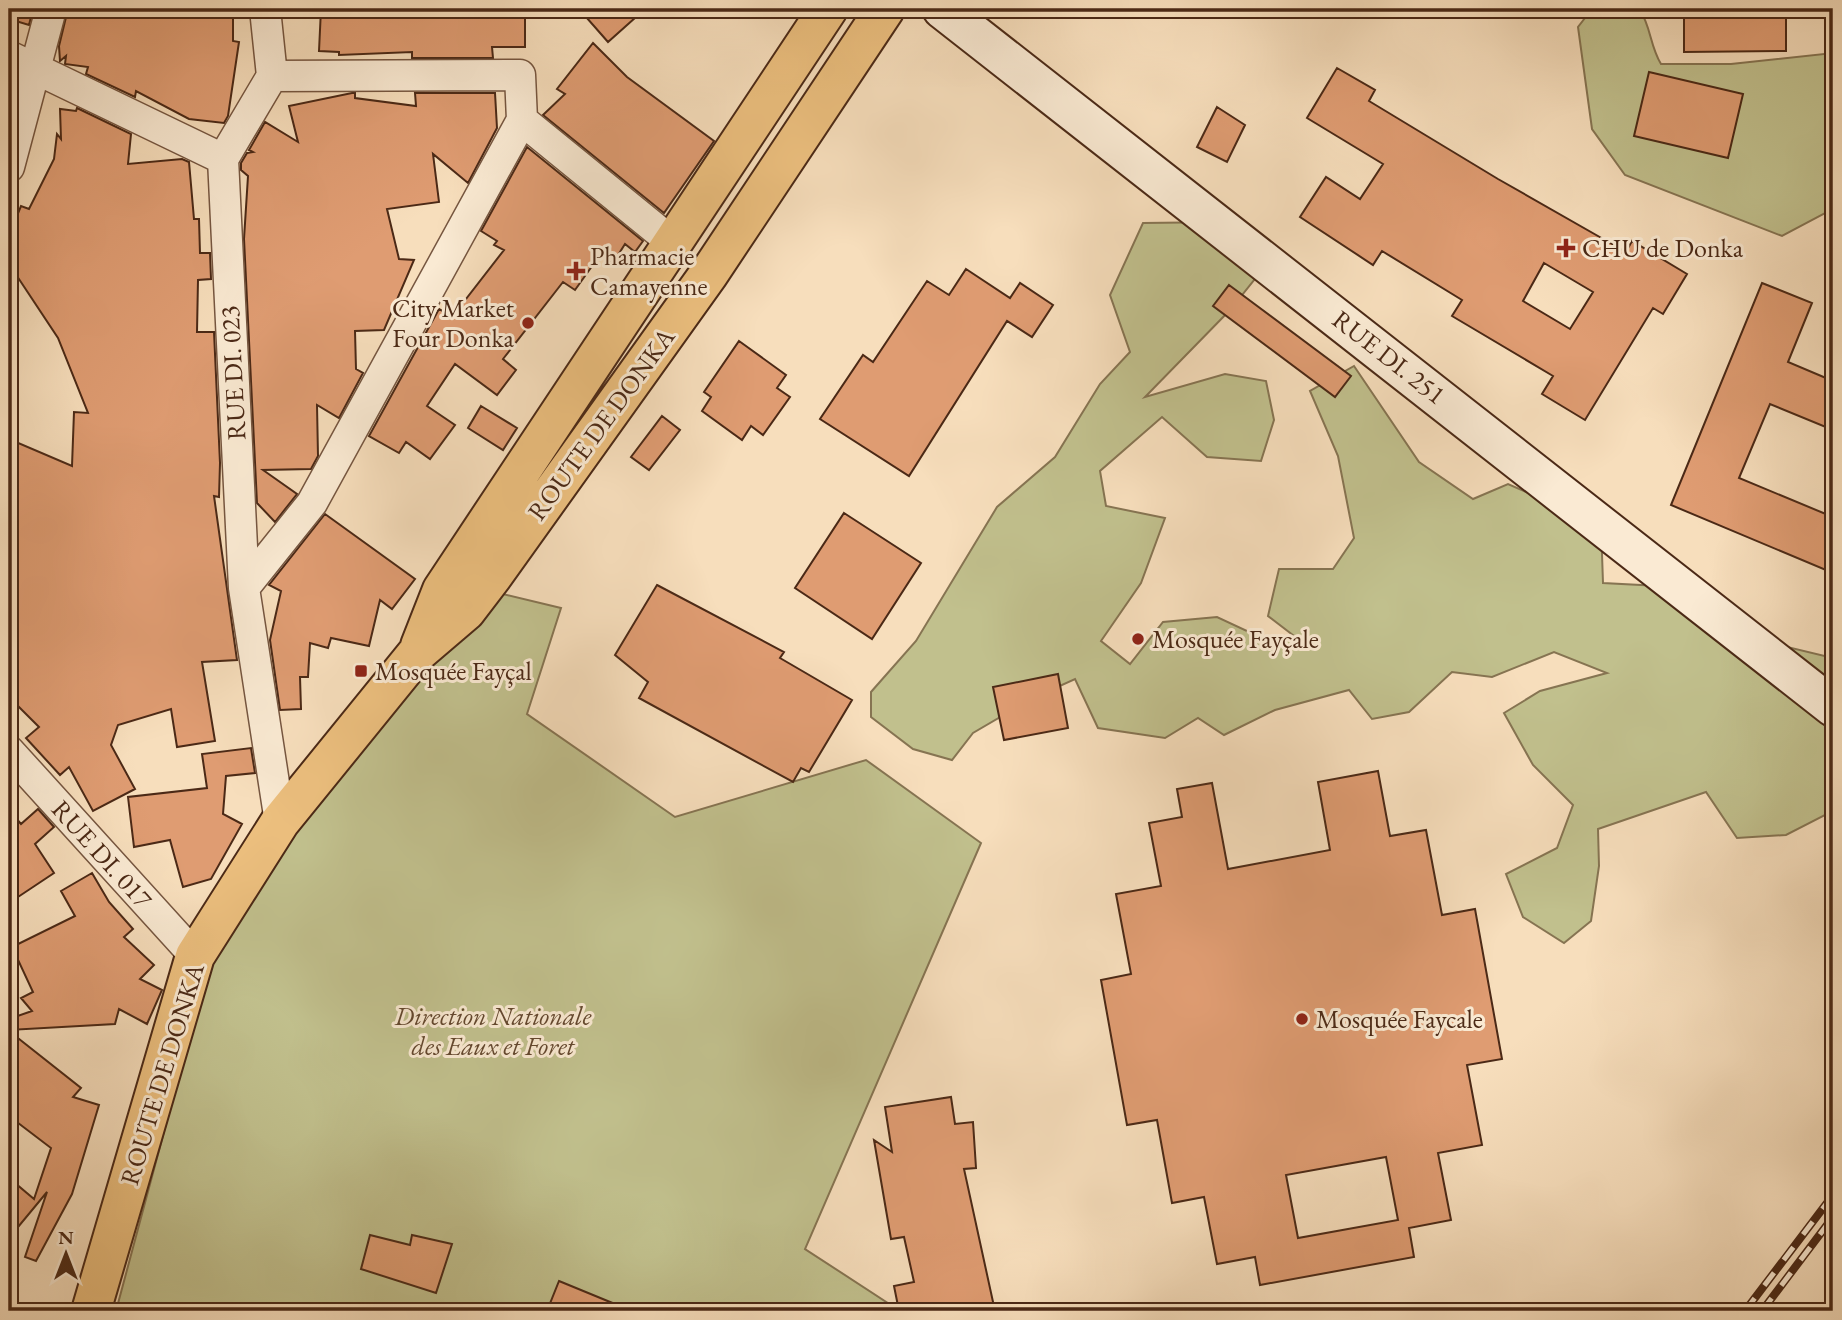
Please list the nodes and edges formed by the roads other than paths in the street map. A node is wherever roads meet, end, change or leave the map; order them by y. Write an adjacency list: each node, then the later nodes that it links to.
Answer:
1 (51, 9): 6 (street)
2 (265, 9): 7 (street)
3 (828, 9): 11 (main road, ROUTE DE DONKA)
4 (885, 9): 13 (main road, ROUTE DE DONKA)
5 (942, 9): 14 (main road, RUE DI. 251)
6 (21, 63): 9 (street); 10 (street)
7 (272, 76): 8 (street); 9 (street)
8 (522, 120): 11 (street); 12 (street)
9 (222, 159): 12 (street, RUE DI. 023)
10 (9, 167)
11 (673, 243): 13 (main road, ROUTE DE DONKA)
12 (244, 588): 16 (street, RUE DI. 023)
13 (418, 652): 16 (main road, ROUTE DE DONKA)
14 (1833, 707)
15 (9, 751): 17 (street, RUE DI. 017)
16 (280, 822): 17 (main road, ROUTE DE DONKA)
17 (195, 956): 18 (main road, ROUTE DE DONKA)
18 (91, 1311)

